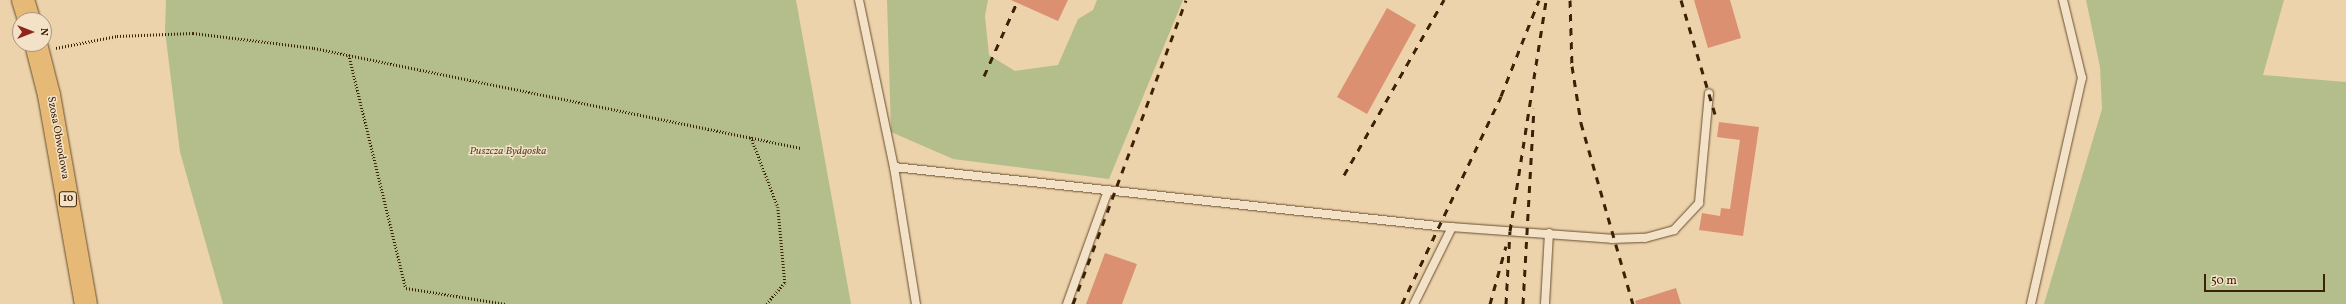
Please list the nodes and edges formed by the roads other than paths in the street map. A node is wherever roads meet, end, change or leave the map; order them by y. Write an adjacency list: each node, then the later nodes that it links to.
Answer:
1 (23, 0): 4 (highway)
2 (859, 0): 7 (lane)
3 (2063, 0): 16 (lane)
4 (27, 12)
5 (38, 52): 11 (highway, Szosa Obwodowa / 10)
6 (1709, 94): 10 (lane)
7 (894, 167): 8 (lane); 12 (lane)
8 (1108, 190): 9 (lane); 13 (lane)
9 (1452, 227): 10 (lane); 14 (lane)
10 (1549, 233): 15 (lane)
11 (86, 304)
12 (916, 304)
13 (1067, 304)
14 (1414, 304)
15 (1545, 304)
16 (2031, 304)

